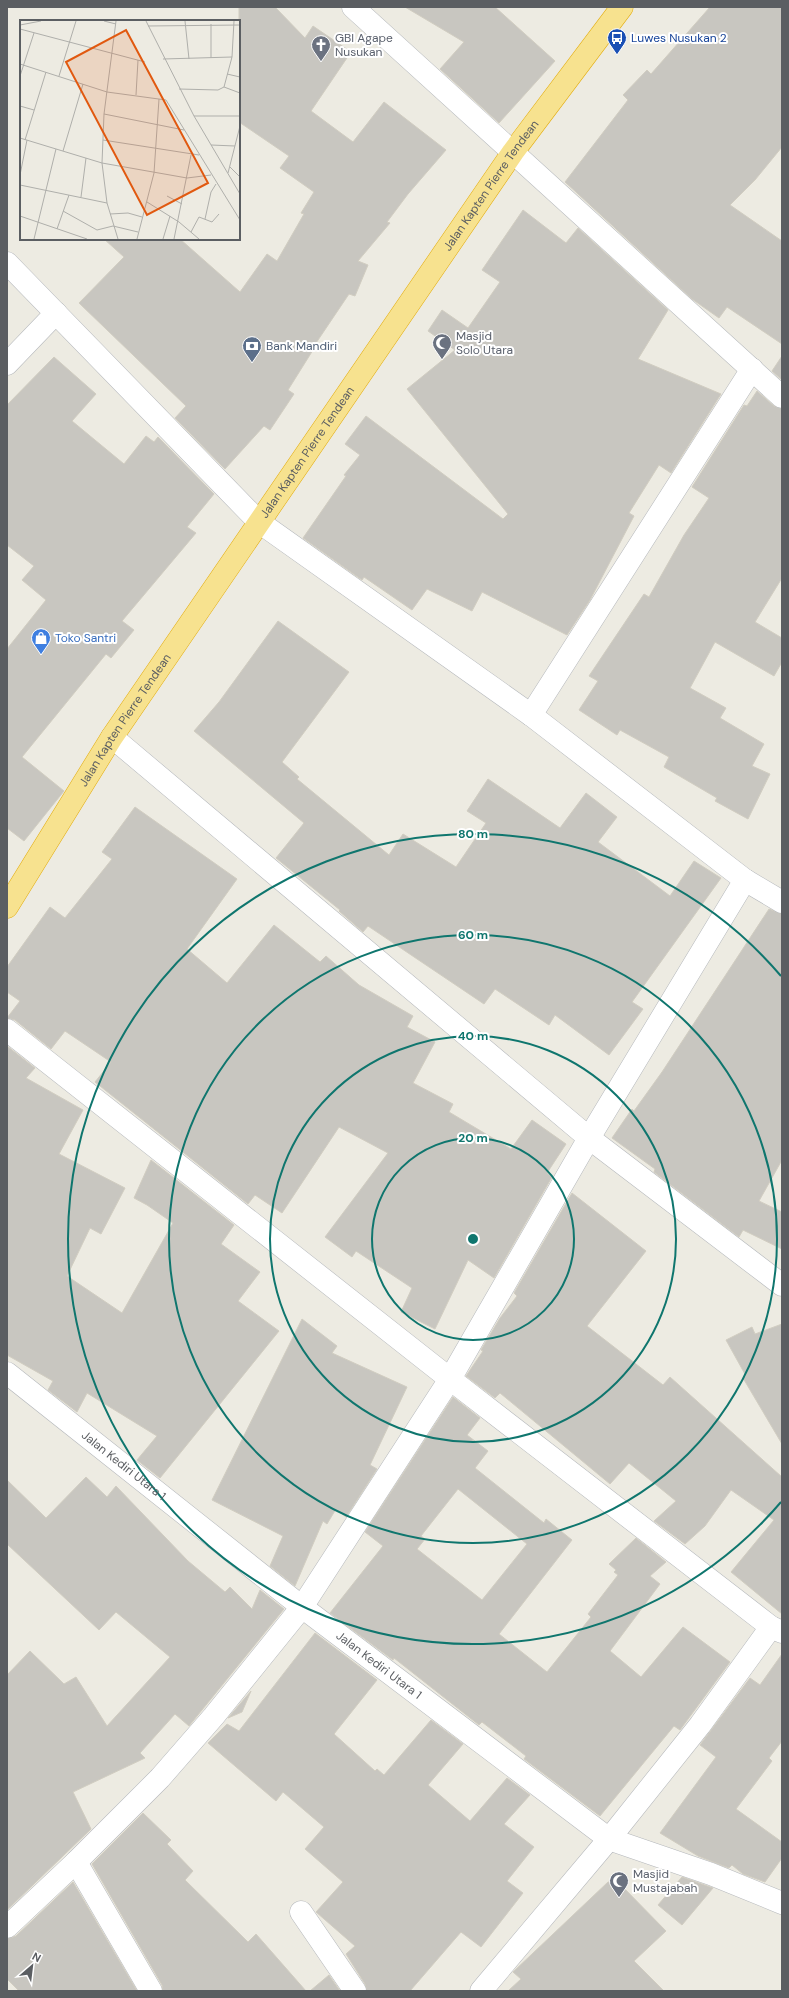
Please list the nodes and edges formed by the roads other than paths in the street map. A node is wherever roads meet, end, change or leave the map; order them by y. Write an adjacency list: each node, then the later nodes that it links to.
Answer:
1 (353, 7): 3 (street)
2 (622, 7): 3 (highway, Jalan Kapten Pierre Tendean)
3 (513, 152): 7 (street); 9 (highway, Jalan Kapten Pierre Tendean)
4 (7, 263): 5 (street)
5 (56, 313): 6 (street); 9 (street)
6 (7, 364)
7 (752, 370): 8 (street); 10 (street)
8 (782, 397)
9 (259, 522): 10 (street); 11 (highway, Jalan Kapten Pierre Tendean)
10 (531, 715): 12 (street)
11 (112, 737): 14 (highway, Jalan Kapten Pierre Tendean); 16 (street)
12 (745, 880): 13 (street); 16 (street)
13 (782, 902)
14 (7, 907)
15 (7, 1030): 19 (street)
16 (589, 1138): 17 (street); 19 (street)
17 (782, 1285)
18 (7, 1373): 20 (street, Jalan Kediri Utara 1)
19 (450, 1379): 20 (street); 21 (street)
20 (302, 1606): 22 (street, Jalan Kediri Utara 1); 23 (street)
21 (777, 1630): 22 (street)
22 (609, 1839): 24 (street, Jalan Kediri Utara 1); 29 (street)
23 (76, 1862): 26 (street); 27 (street)
24 (782, 1903)
25 (300, 1912): 28 (street)
26 (7, 1927)
27 (151, 1991)
28 (355, 1991)
29 (481, 1991)

